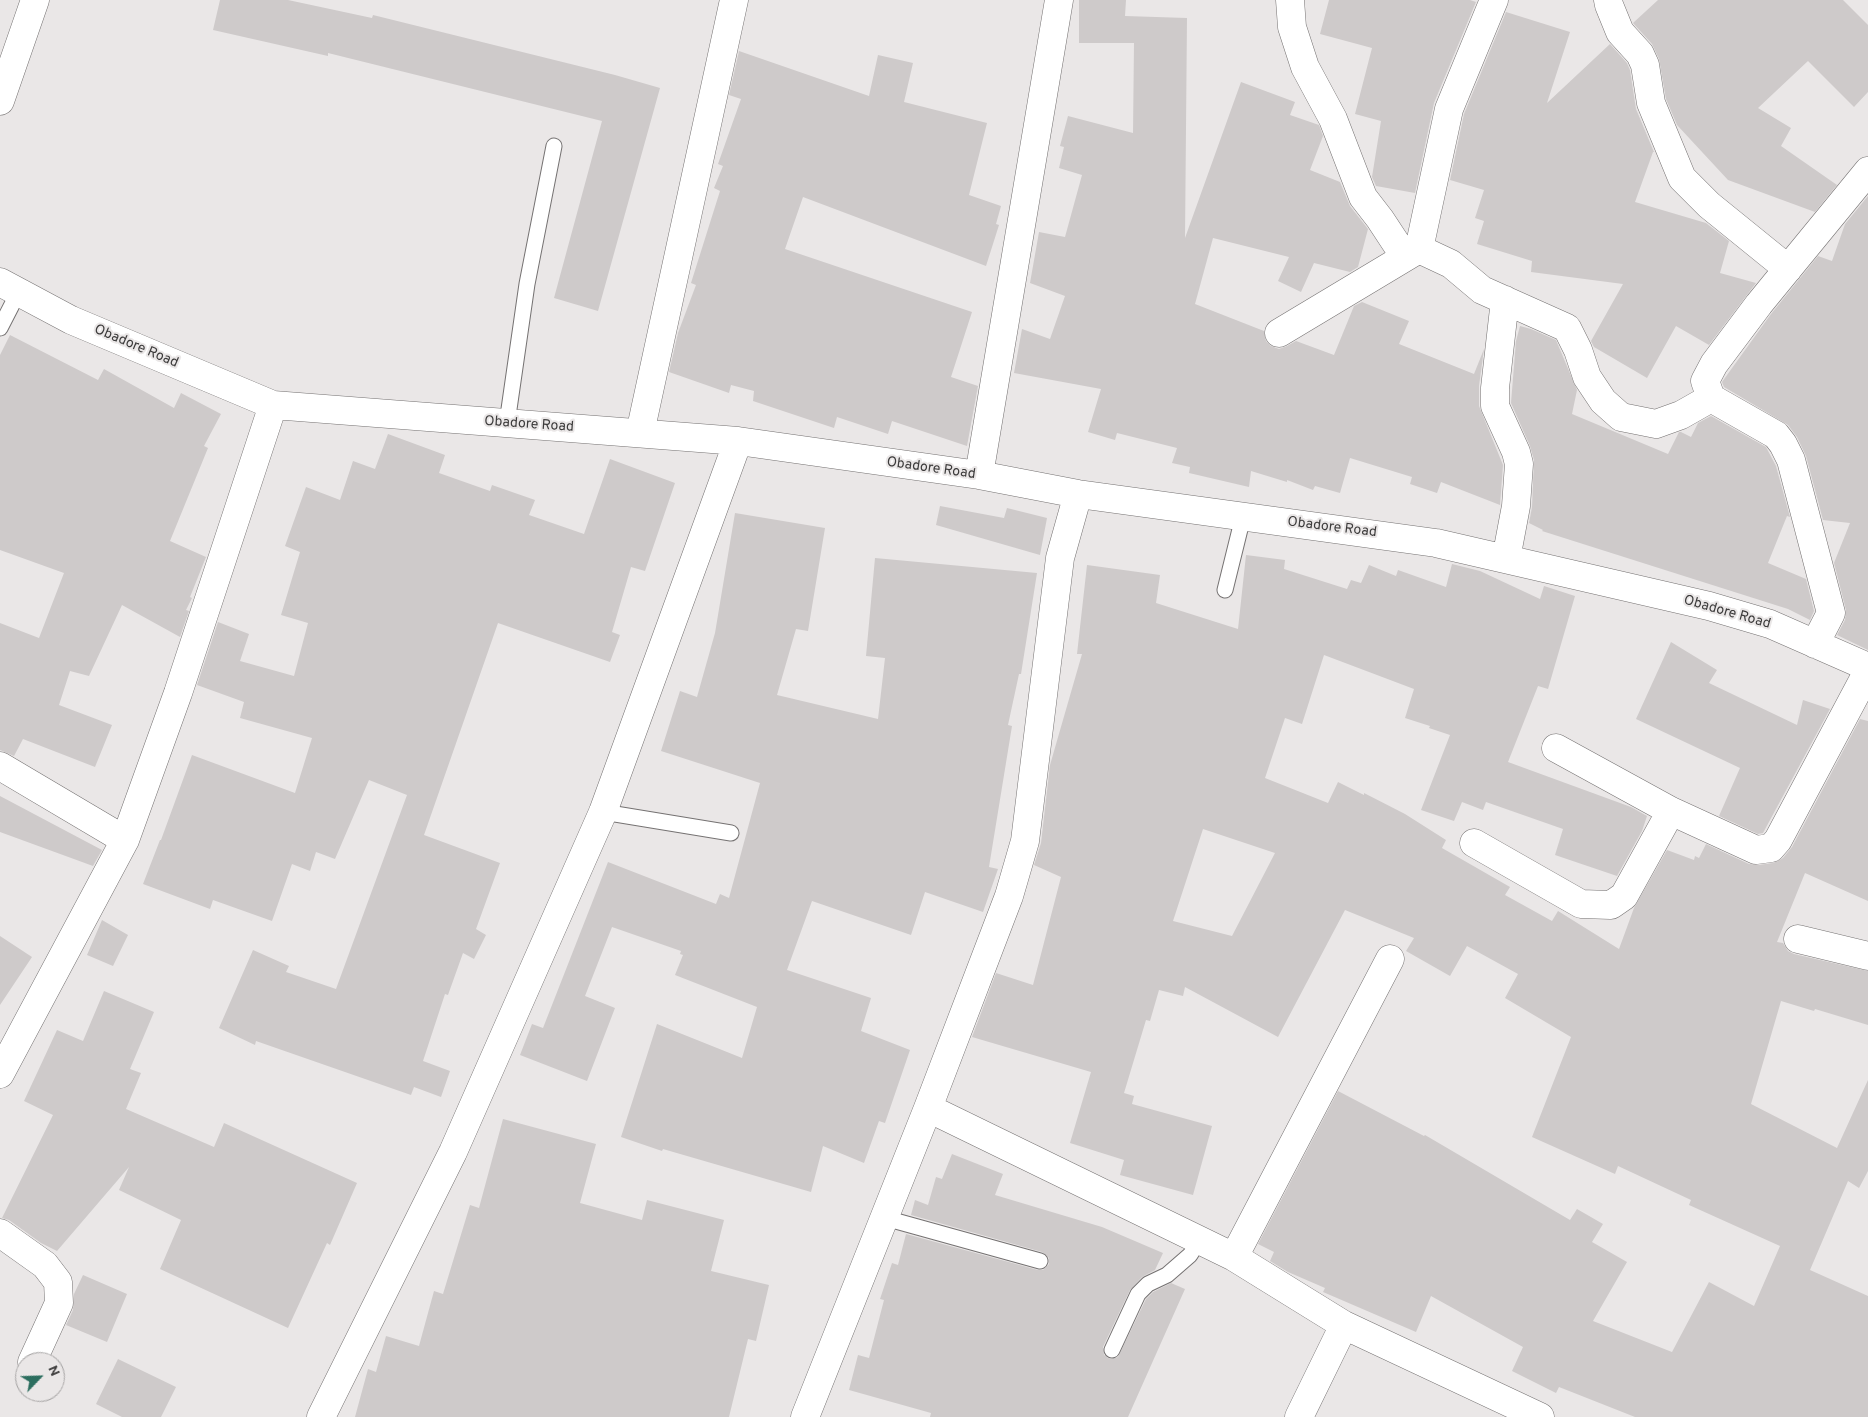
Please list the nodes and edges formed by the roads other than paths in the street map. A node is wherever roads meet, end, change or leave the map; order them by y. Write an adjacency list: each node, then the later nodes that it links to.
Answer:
1 (35, 0): 7 (street)
2 (734, 0): 19 (street)
3 (1059, 0): 21 (street)
4 (1290, 0): 10 (street)
5 (1494, 0): 10 (street)
6 (1604, 2): 11 (street)
7 (0, 101)
8 (554, 146): 18 (lane)
9 (1868, 171): 11 (street)
10 (1412, 253): 13 (street); 15 (street)
11 (1788, 269): 16 (street)
12 (9, 287): 14 (lane); 17 (street, Obadore Road)
13 (1505, 300): 16 (street); 24 (street)
14 (0, 328)
15 (1278, 333)
16 (1711, 398): 26 (street)
17 (273, 404): 18 (street, Obadore Road); 34 (street)
18 (507, 423): 19 (street, Obadore Road)
19 (640, 434): 20 (street, Obadore Road)
20 (738, 441): 21 (street, Obadore Road); 32 (street)
21 (979, 475): 22 (street, Obadore Road)
22 (1078, 494): 23 (street, Obadore Road); 40 (street)
23 (1243, 517): 24 (street, Obadore Road); 25 (lane)
24 (1506, 559): 26 (street, Obadore Road)
25 (1225, 590)
26 (1815, 644): 27 (street, Obadore Road)
27 (1868, 667)
28 (1868, 671): 31 (street)
29 (1556, 748): 31 (street)
30 (0, 766): 34 (street)
31 (1671, 811): 35 (street)
32 (603, 812): 33 (lane); 49 (street)
33 (731, 832)
34 (126, 840): 39 (street)
35 (1474, 843)
36 (1798, 939): 37 (street)
37 (1868, 956)
38 (1390, 959): 44 (street)
39 (0, 1074)
40 (928, 1108): 41 (street); 43 (street)
41 (885, 1218): 45 (lane); 50 (street)
42 (0, 1233): 48 (street)
43 (1199, 1241): 44 (street); 47 (lane)
44 (1234, 1258): 46 (street)
45 (1040, 1261)
46 (1344, 1325): 51 (street); 52 (street)
47 (1112, 1350)
48 (36, 1352)
49 (321, 1417)
50 (805, 1417)
51 (1299, 1417)
52 (1540, 1417)

